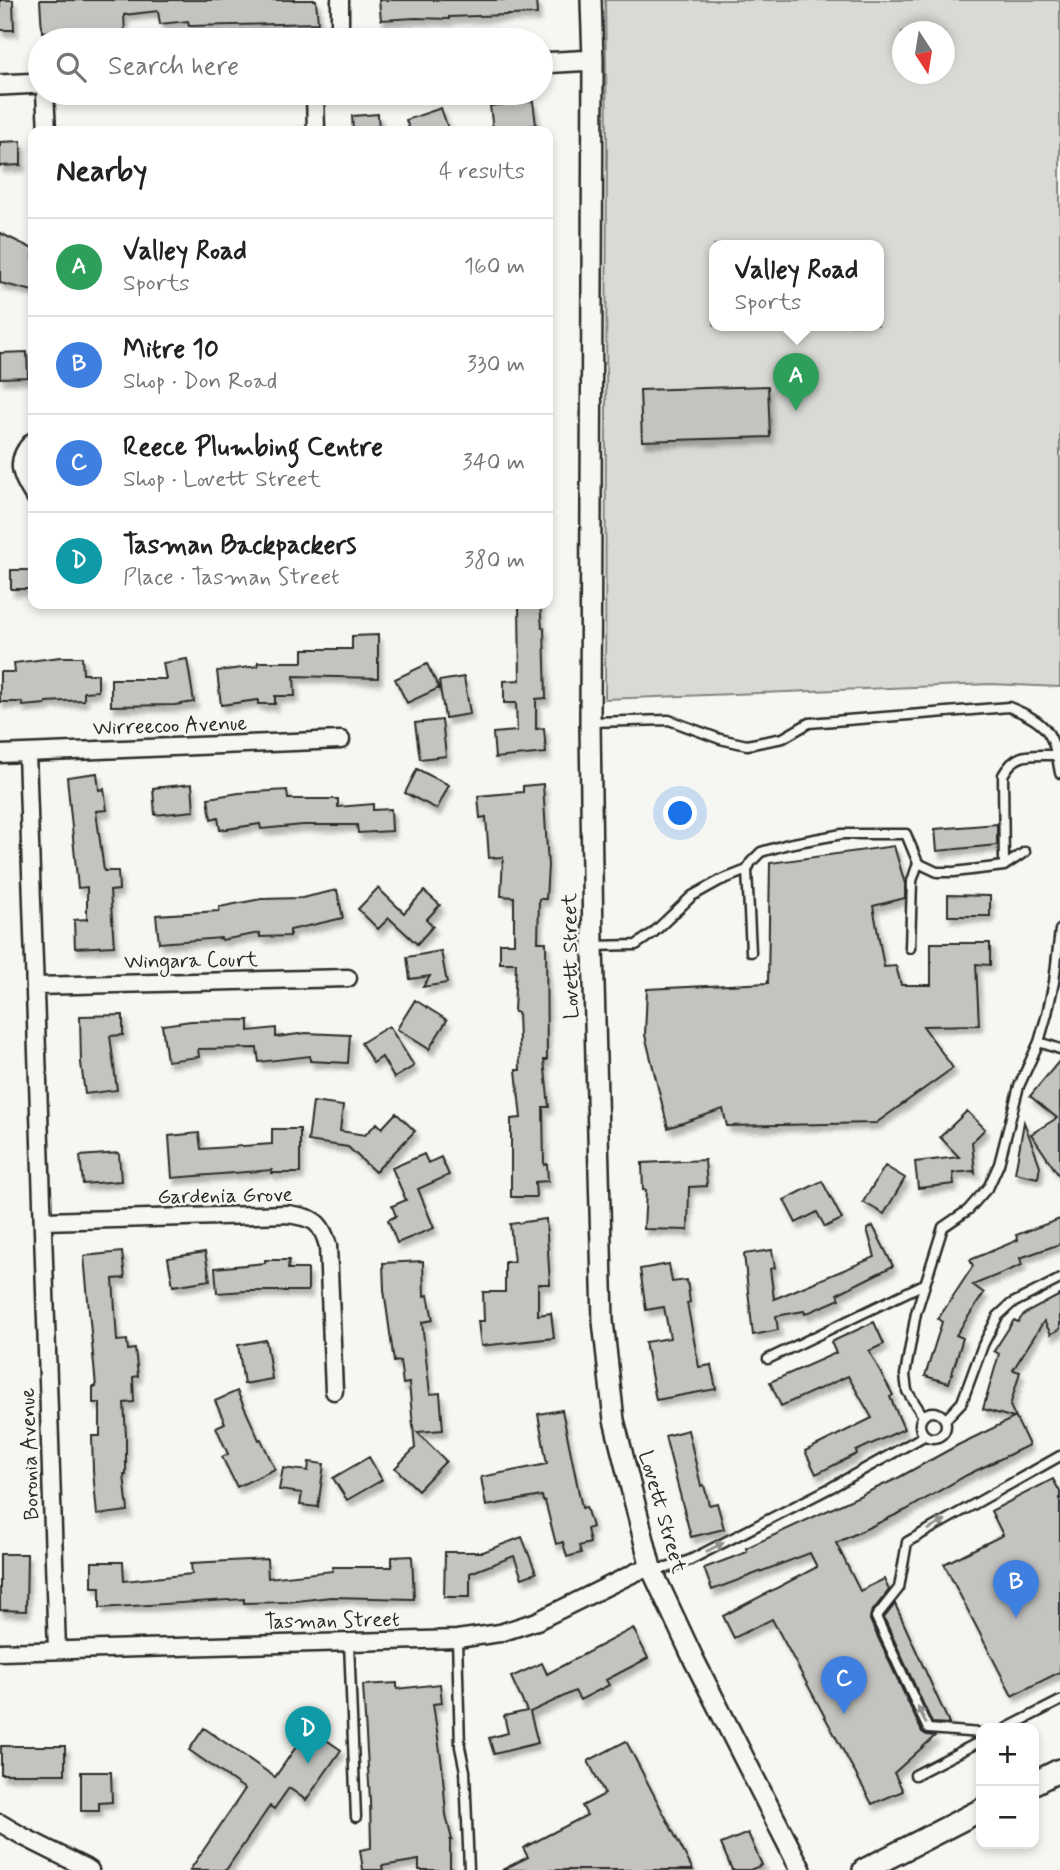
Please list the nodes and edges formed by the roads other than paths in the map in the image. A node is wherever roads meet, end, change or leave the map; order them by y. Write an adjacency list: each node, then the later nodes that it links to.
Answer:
1 (340, 0): 3 (street)
2 (591, 0): 4 (street, Lovett Street)
3 (340, 28)
4 (593, 61): 5 (street); 14 (street, Lovett Street)
5 (553, 63)
6 (28, 84): 7 (street)
7 (0, 85)
8 (46, 105): 10 (street)
9 (315, 105): 11 (street)
10 (47, 126)
11 (316, 126)
12 (28, 448): 13 (street)
13 (28, 486)
14 (590, 722): 18 (lane); 25 (street, Lovett Street)
15 (341, 740): 16 (street, Wirreecoo Avenue)
16 (27, 752): 17 (street, Wirreecoo Avenue); 29 (street, Boronia Avenue)
17 (0, 754)
18 (1057, 755): 19 (lane); 22 (lane)
19 (1060, 774)
20 (1025, 852): 22 (lane)
21 (918, 863): 22 (lane); 23 (lane); 26 (lane)
22 (1004, 866)
23 (747, 870): 25 (lane); 27 (lane)
24 (1060, 930): 30 (lane)
25 (593, 946): 41 (street, Lovett Street)
26 (910, 948)
27 (751, 952)
28 (348, 978): 29 (street, Wingara Court)
29 (36, 986): 32 (street, Boronia Avenue)
30 (1040, 1042): 31 (lane); 34 (lane)
31 (1060, 1049)
32 (44, 1221): 36 (street, Gardenia Grove); 44 (street, Boronia Avenue)
33 (1060, 1279): 38 (lane)
34 (924, 1284): 35 (lane); 37 (lane)
35 (768, 1359)
36 (334, 1391)
37 (923, 1416): 38 (lane); 39 (lane)
38 (945, 1420): 39 (lane)
39 (924, 1436): 41 (lane, one-way to 39)
40 (1060, 1456): 48 (lane, one-way to 40)
41 (651, 1569): 42 (street, Tasman Street); 58 (street, Lovett Street)
42 (457, 1639): 43 (street, Tasman Street); 57 (lane)
43 (349, 1642): 44 (street, Tasman Street); 54 (lane)
44 (57, 1650): 45 (street, Tasman Street)
45 (0, 1652)
46 (1060, 1701): 47 (lane)
47 (1017, 1723)
48 (976, 1733)
49 (976, 1744): 51 (lane)
50 (1060, 1770): 52 (main road)
51 (915, 1775)
52 (1039, 1780)
53 (976, 1813): 59 (main road)
54 (356, 1817)
55 (0, 1823): 56 (street)
56 (90, 1870)
57 (469, 1870)
58 (801, 1870)
59 (864, 1870)

